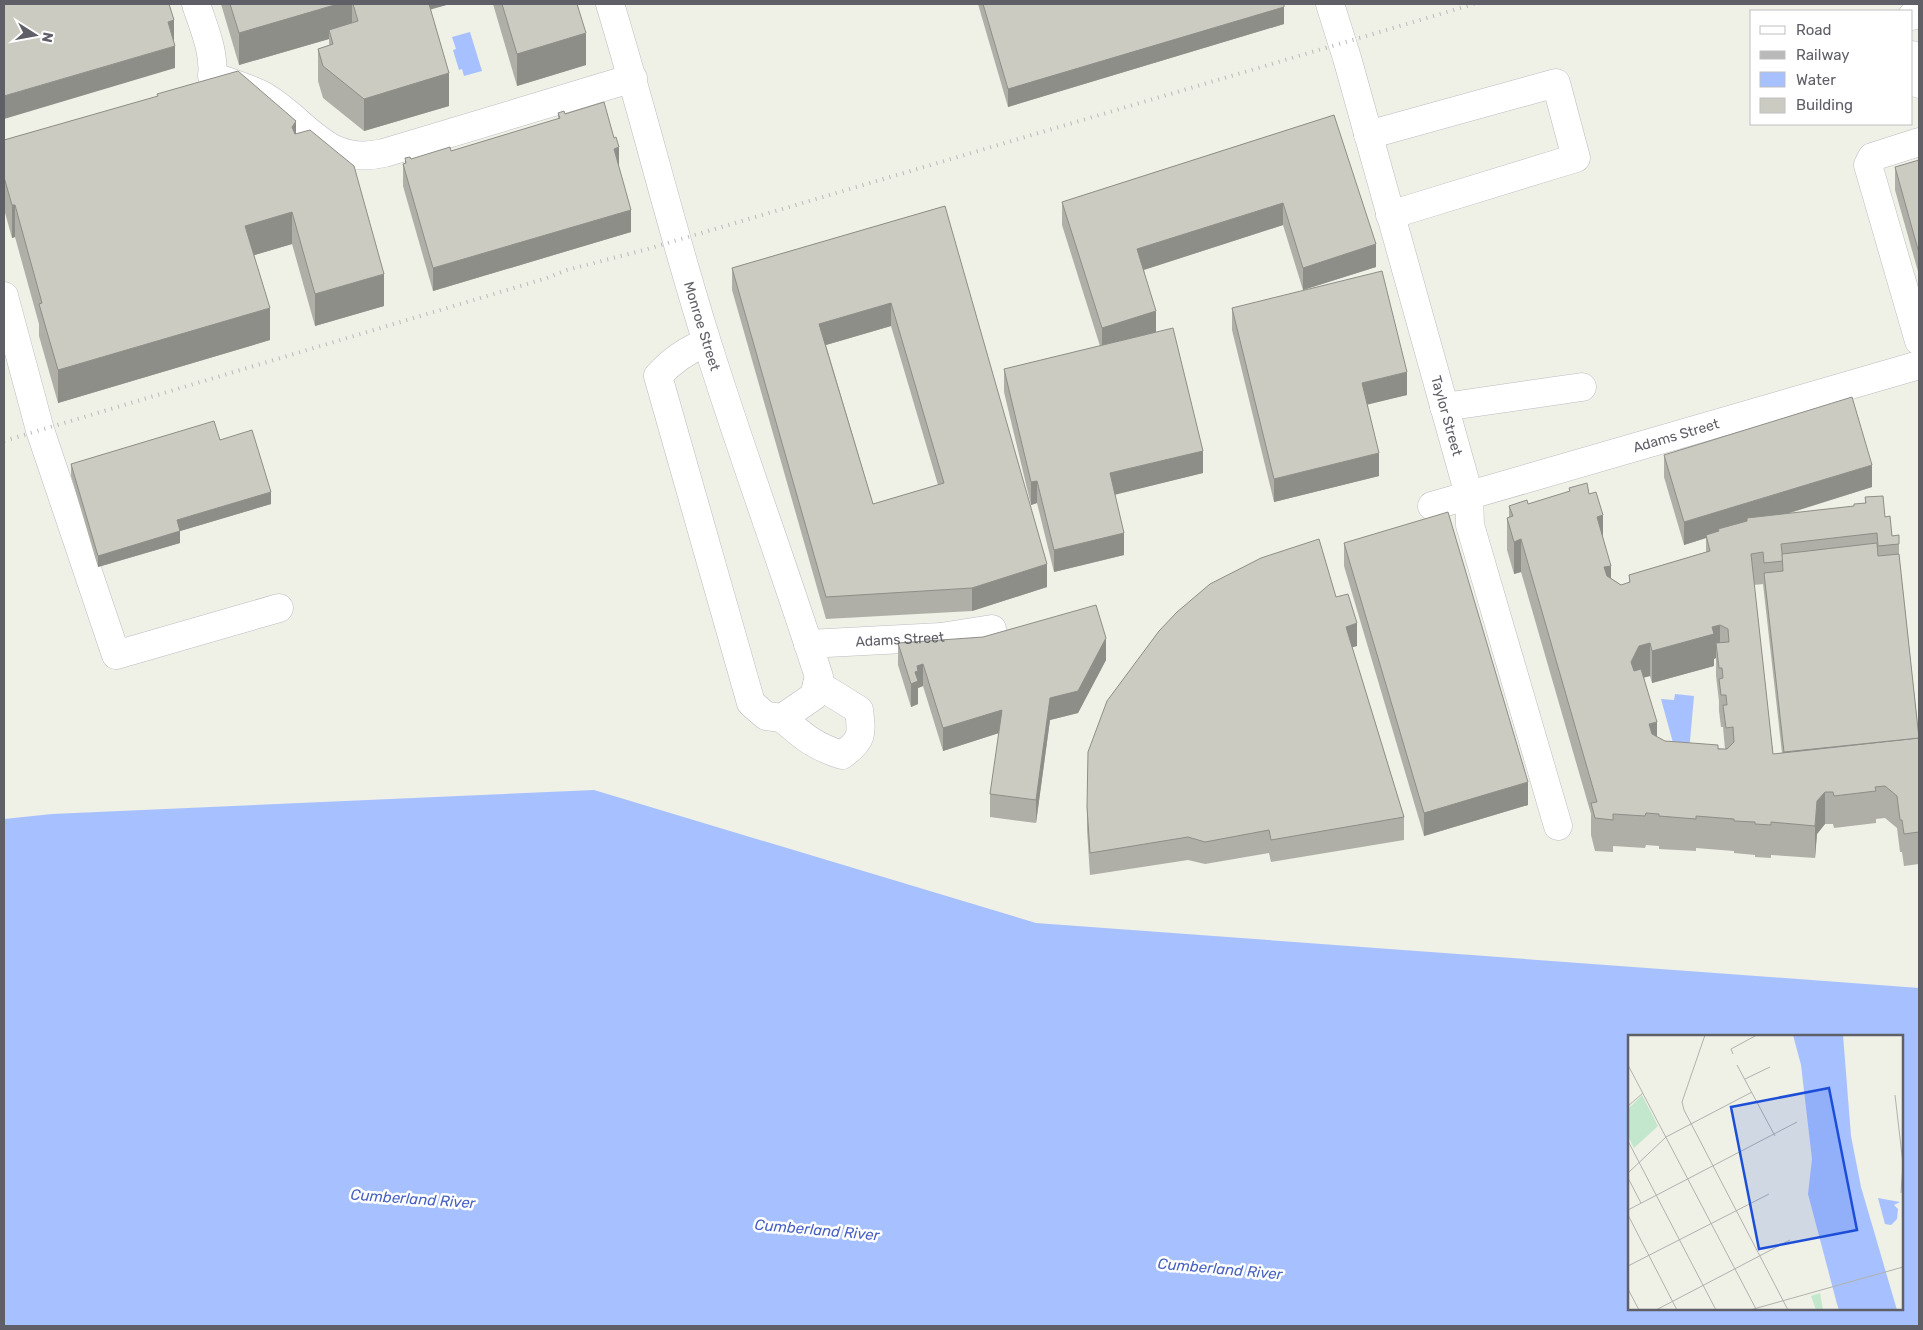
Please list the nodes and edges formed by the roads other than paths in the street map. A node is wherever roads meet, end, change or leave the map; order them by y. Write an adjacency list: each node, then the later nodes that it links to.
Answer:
1 (196, 4): 5 (street)
2 (610, 4): 5 (street, Monroe Street)
3 (1330, 4): 7 (street, Taylor Street)
4 (1913, 59): 6 (street)
5 (633, 78): 12 (street, Monroe Street)
6 (1919, 84)
7 (1368, 136): 9 (street, Taylor Street); 9 (street)
8 (1919, 142): 11 (street)
9 (1390, 215): 15 (street, Taylor Street)
10 (4, 296): 18 (street)
11 (1919, 341)
12 (707, 342): 20 (street, Monroe Street); 22 (street)
13 (1919, 366): 16 (street, Adams Street)
14 (1582, 387): 15 (street)
15 (1444, 407): 16 (street, Taylor Street)
16 (1469, 495): 17 (street, Adams Street); 23 (street, Taylor Street)
17 (1432, 506)
18 (279, 608)
19 (992, 629): 20 (street, Adams Street)
20 (808, 644): 21 (street, Monroe Street)
21 (817, 684): 22 (street); 22 (street)
22 (782, 718)
23 (1558, 826)

